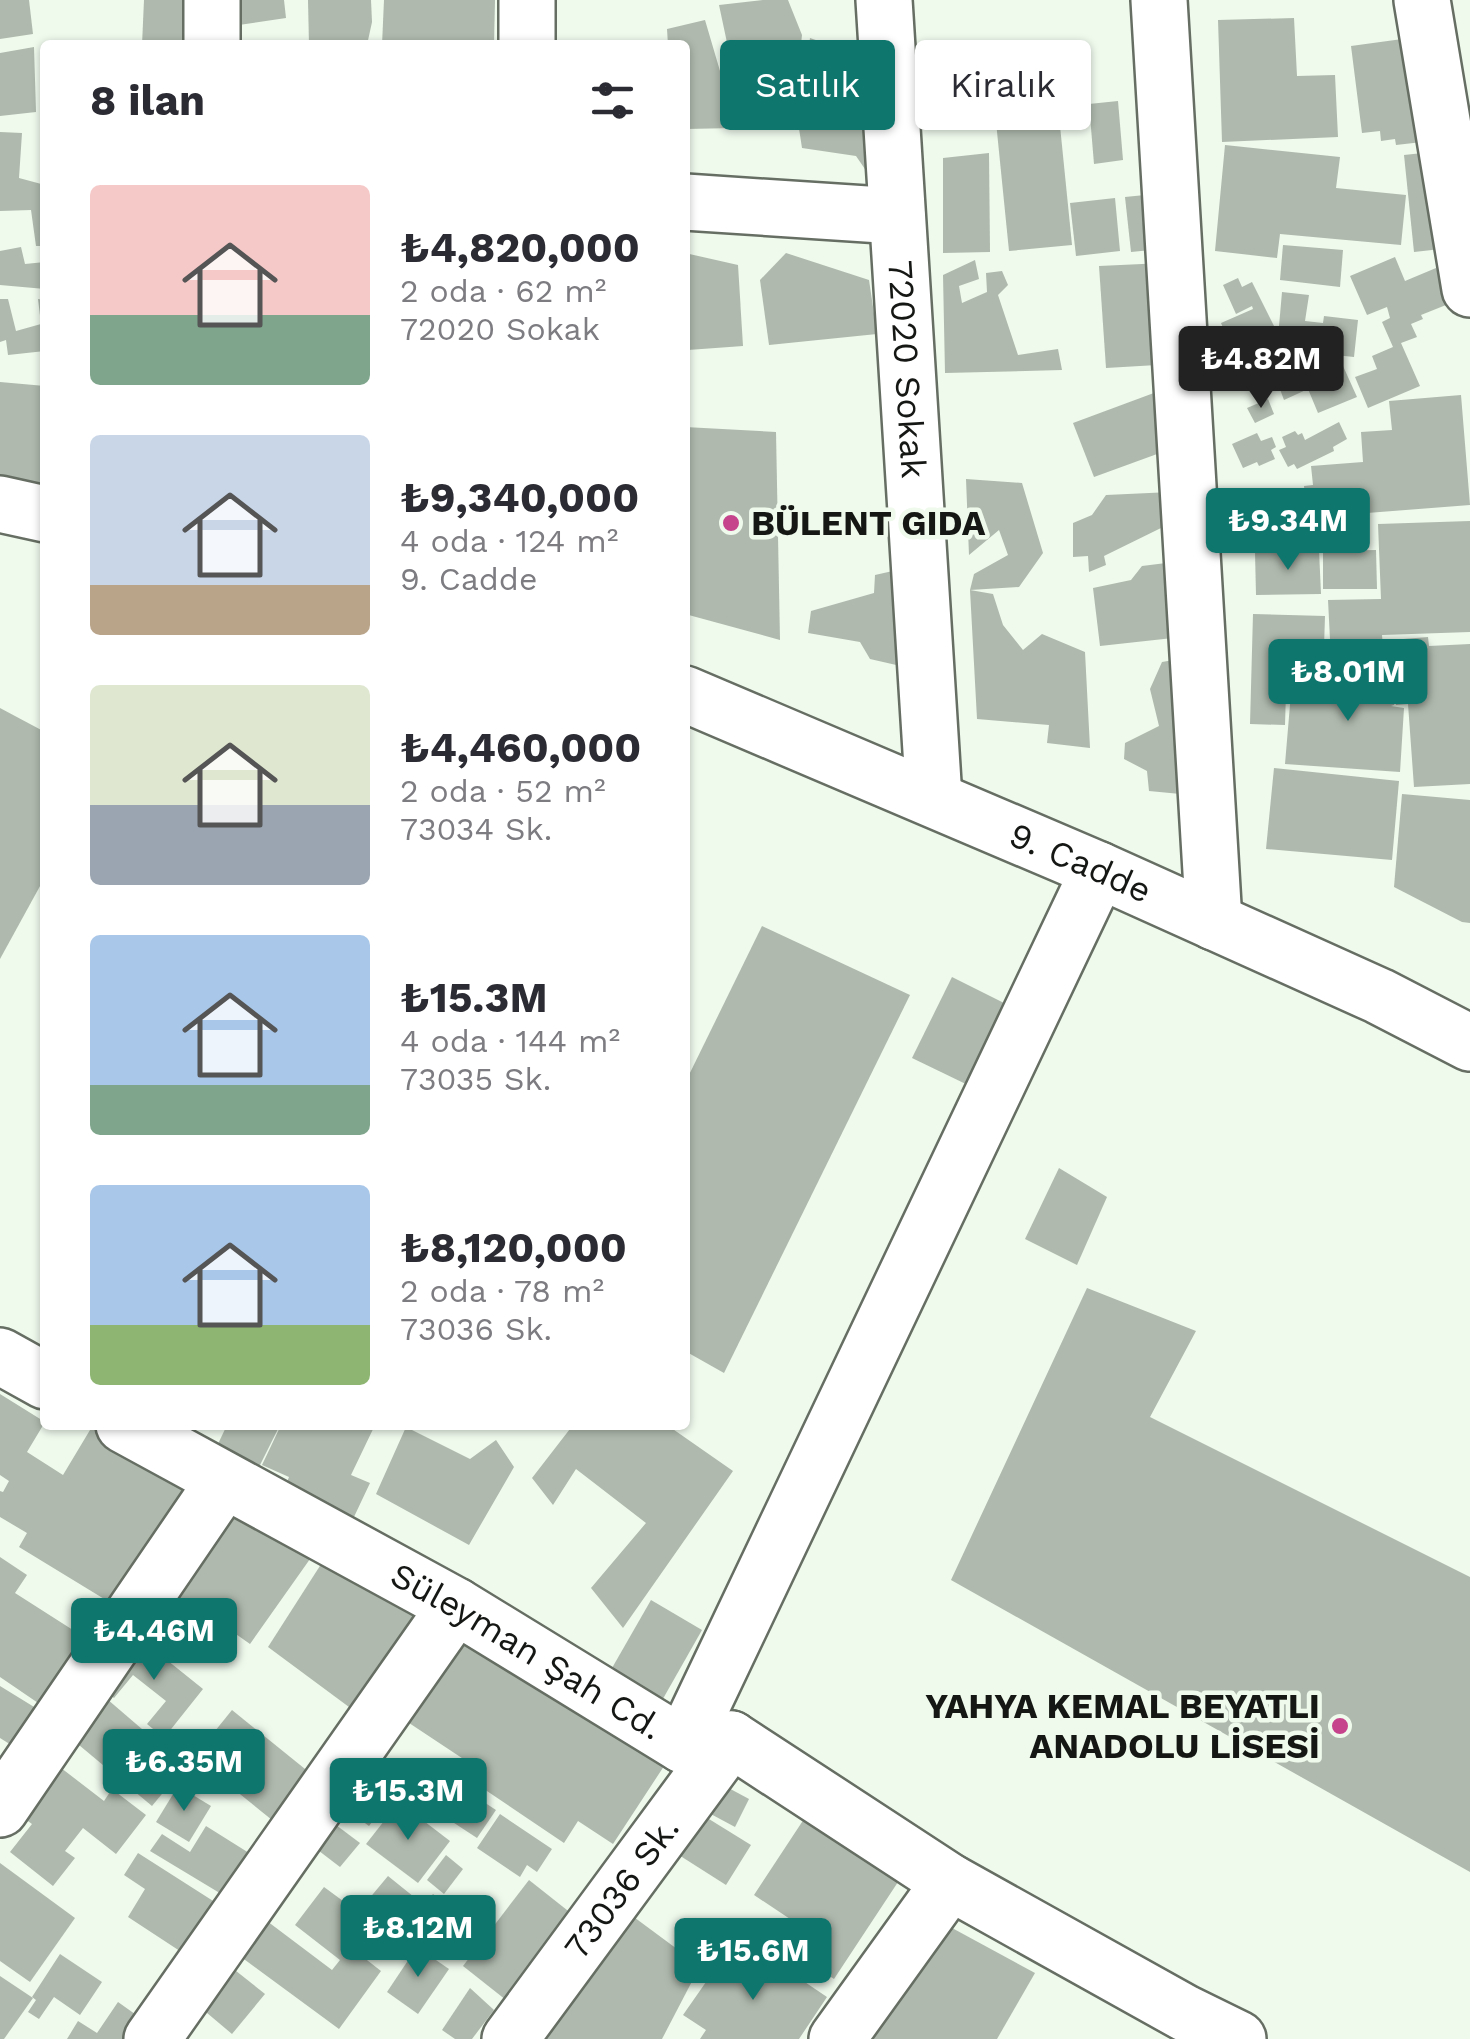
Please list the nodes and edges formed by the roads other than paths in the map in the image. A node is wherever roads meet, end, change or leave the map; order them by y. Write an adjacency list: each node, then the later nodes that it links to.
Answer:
1 (212, 0): 6 (street)
2 (527, 0): 7 (street)
3 (884, 0): 9 (street, 72020 Sokak)
4 (1158, 0): 16 (street)
5 (1422, 0): 10 (street)
6 (212, 40)
7 (527, 40)
8 (690, 202): 9 (street)
9 (897, 216): 14 (street, 72020 Sokak)
10 (1470, 288)
11 (0, 504): 12 (street)
12 (40, 513)
13 (690, 696): 14 (street, 9. Cadde)
14 (934, 799): 15 (street, 9. Cadde)
15 (1099, 870): 16 (street, 9. Cadde); 23 (street, 73036 Sk.)
16 (1214, 922): 17 (street, 9. Cadde)
17 (1470, 1043)
18 (0, 1356): 19 (street)
19 (40, 1378)
20 (133, 1430): 21 (street, Süleyman Şah Cd.)
21 (224, 1481): 22 (street, Süleyman Şah Cd.); 24 (street)
22 (456, 1606): 23 (street, Süleyman Şah Cd.); 27 (street)
23 (707, 1742): 25 (street, Süleyman Şah Cd.); 28 (street, 73036 Sk.)
24 (0, 1809)
25 (950, 1882): 26 (street, Süleyman Şah Cd.); 29 (street)
26 (1176, 2026): 30 (street, Süleyman Şah Cd.)
27 (152, 2039)
28 (510, 2039)
29 (837, 2039)
30 (1238, 2039)

